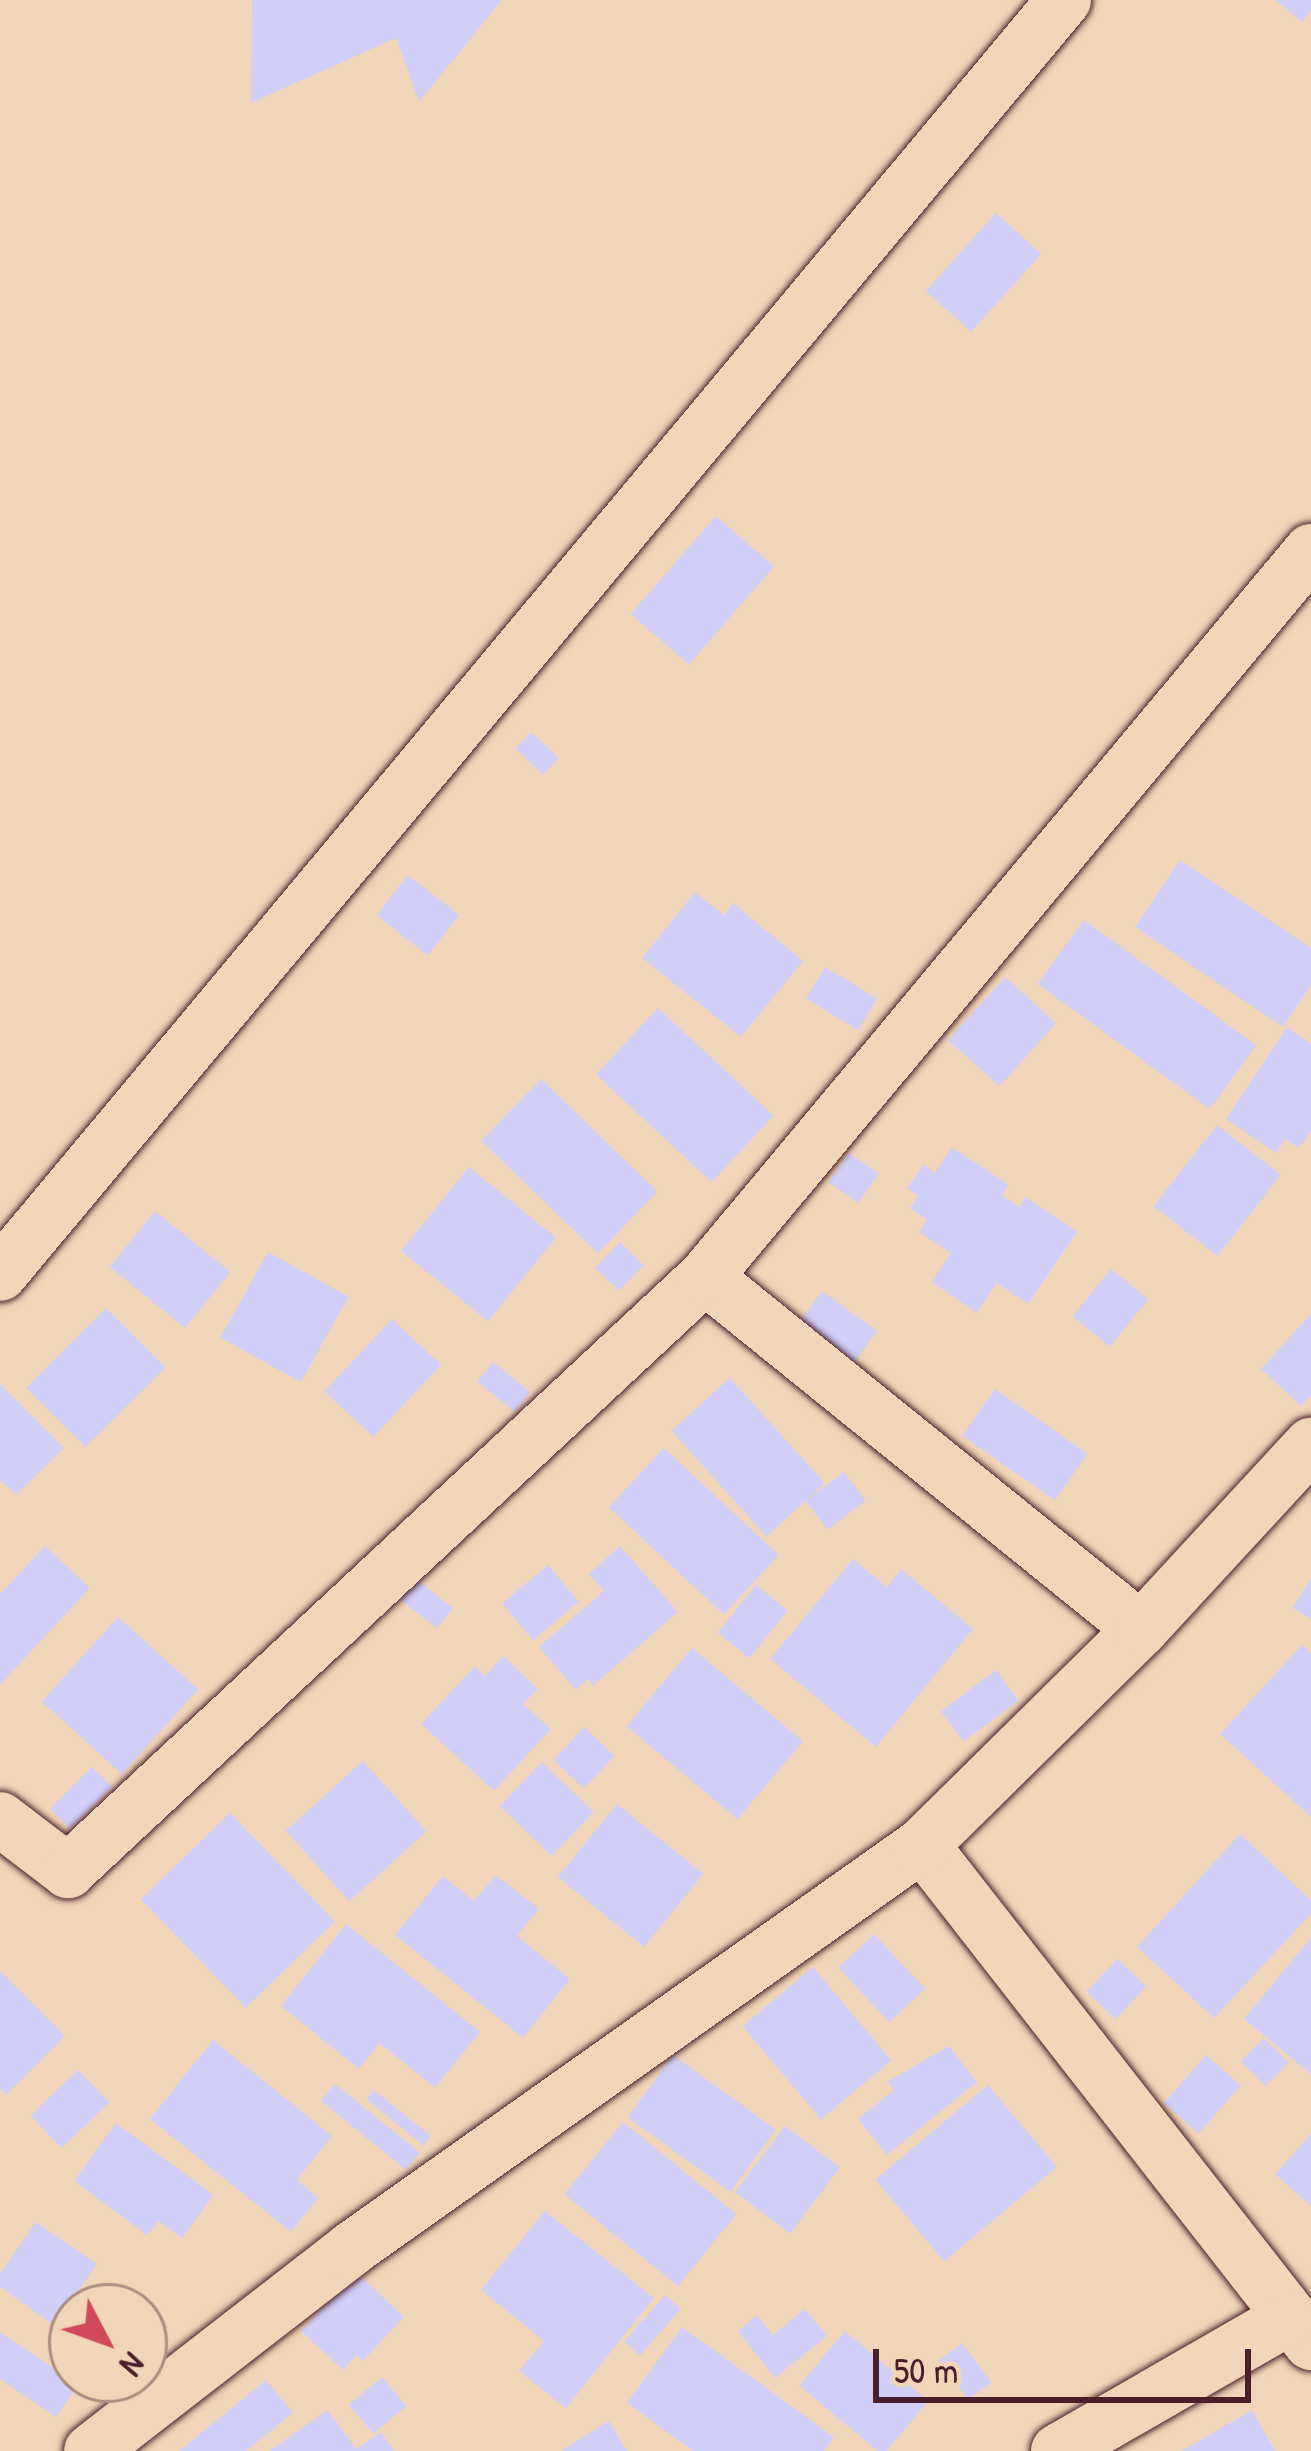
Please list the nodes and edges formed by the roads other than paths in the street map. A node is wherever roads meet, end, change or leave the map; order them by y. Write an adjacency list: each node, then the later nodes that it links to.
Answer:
1 (1064, 0): 3 (street)
2 (1311, 551): 4 (street)
3 (0, 1274)
4 (705, 1277): 6 (street); 7 (street)
5 (1307, 1457): 6 (street)
6 (1141, 1629): 8 (street)
7 (0, 1819)
8 (922, 1845): 9 (street); 10 (street)
9 (1299, 2331): 11 (street)
10 (91, 2451)
11 (1058, 2451)

